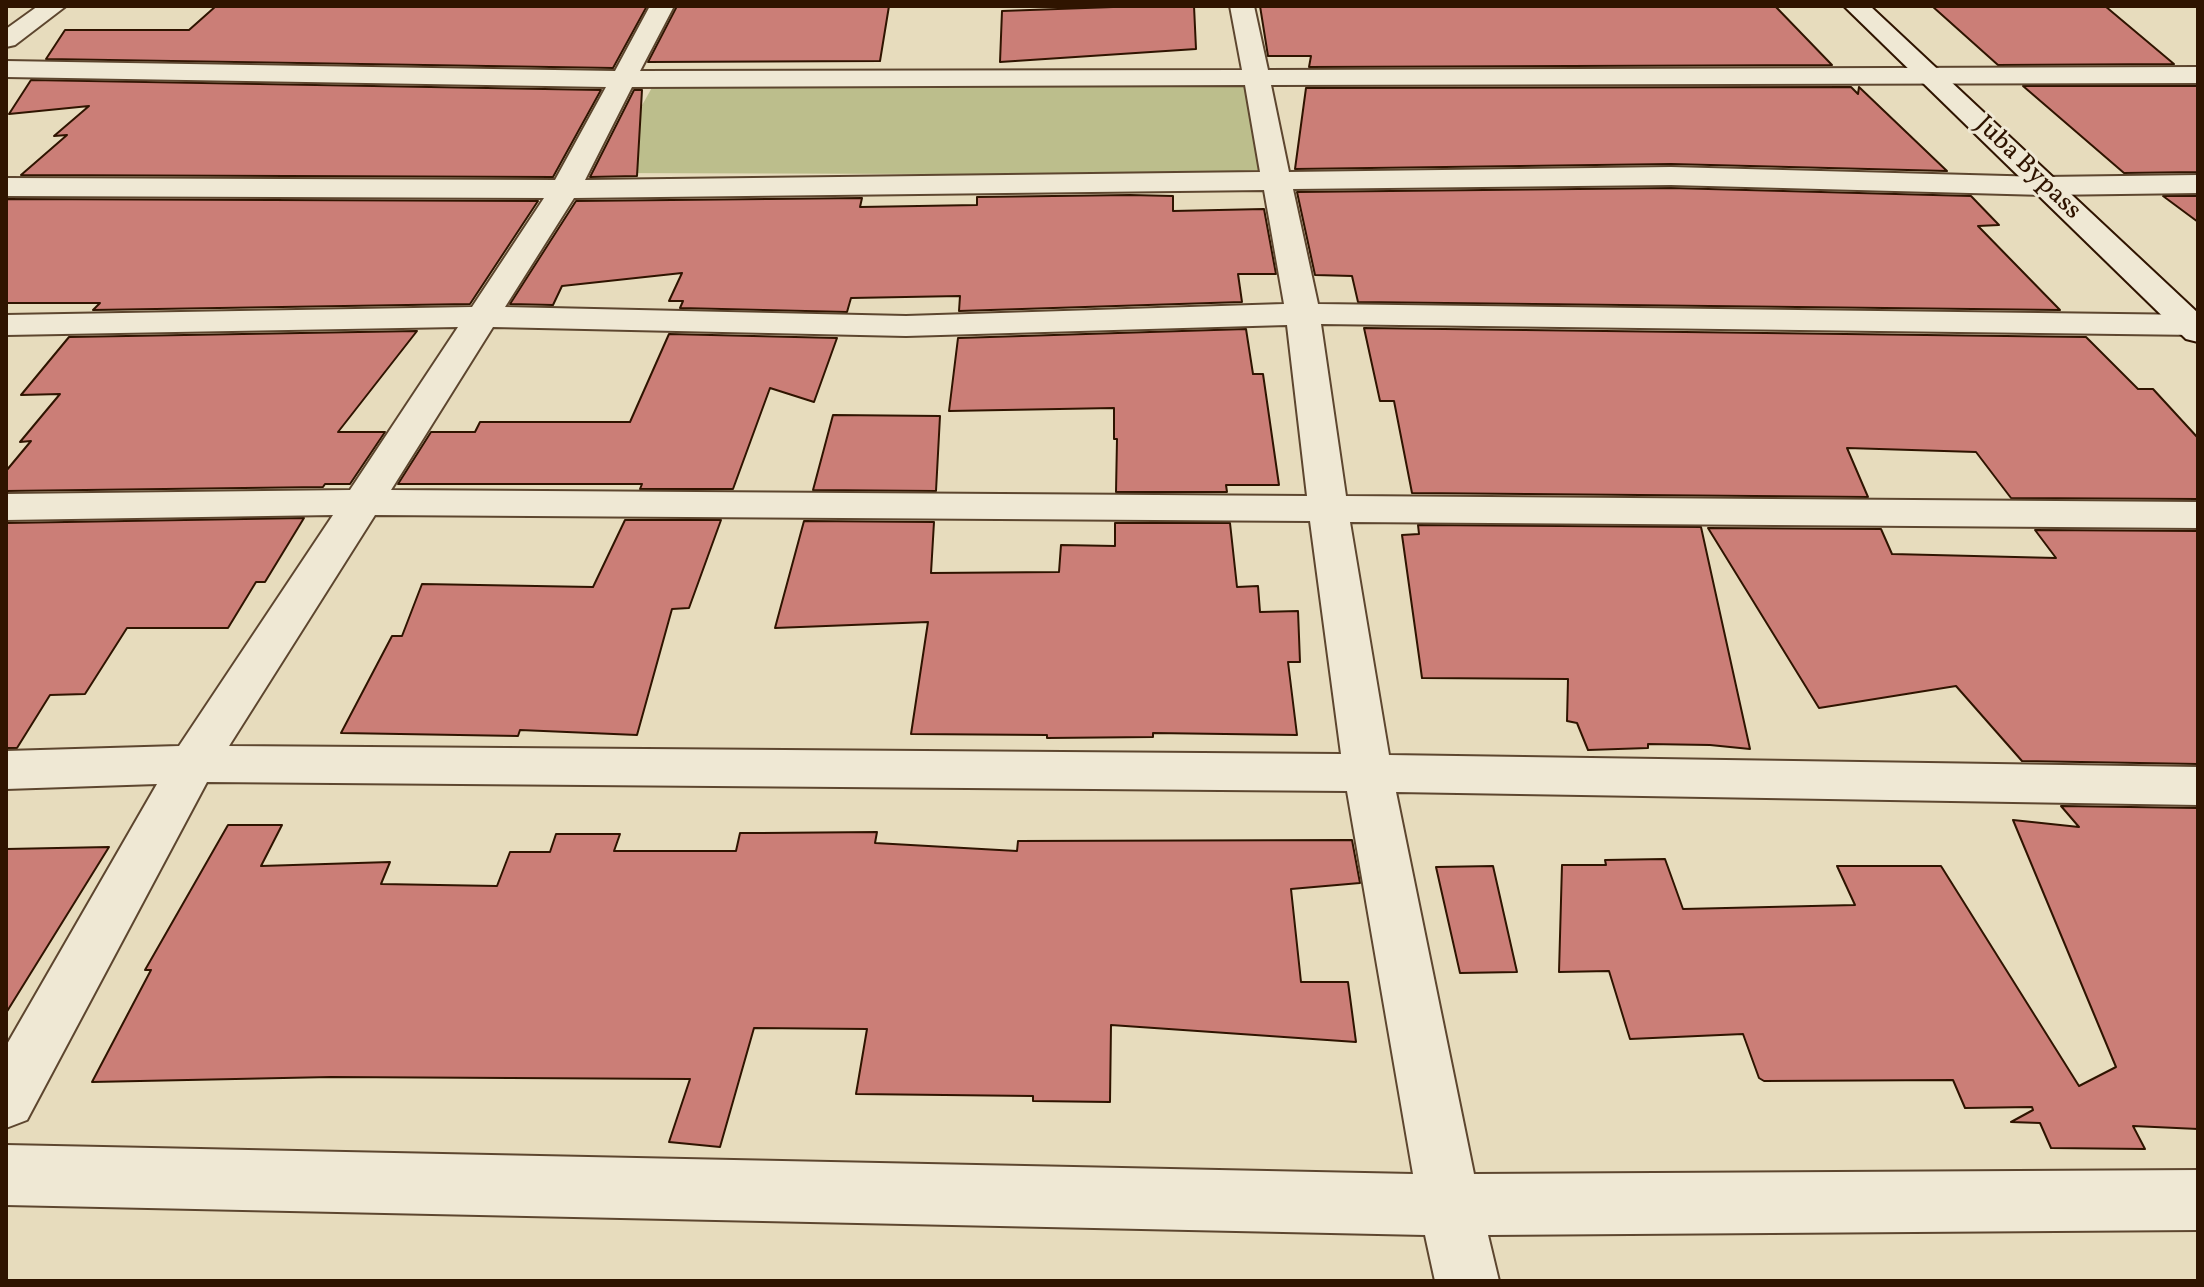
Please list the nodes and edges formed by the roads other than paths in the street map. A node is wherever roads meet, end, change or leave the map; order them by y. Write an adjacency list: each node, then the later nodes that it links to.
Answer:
1 (54, 6): 5 (street)
2 (662, 6): 10 (street)
3 (1242, 6): 9 (street)
4 (1856, 6): 8 (street, Juba Bypass)
5 (6, 40)
6 (6, 69): 10 (street)
7 (2198, 75): 8 (street)
8 (1929, 76): 9 (street); 13 (street, Juba Bypass)
9 (1257, 77): 10 (street); 11 (street)
10 (623, 79): 15 (street)
11 (1278, 181): 13 (street); 15 (street); 16 (street)
12 (2198, 184): 13 (street)
13 (2044, 186): 19 (street, Juba Bypass)
14 (6, 187): 15 (street)
15 (565, 189): 17 (street)
16 (1303, 314): 17 (street); 19 (street); 22 (street)
17 (479, 317): 18 (street); 20 (street)
18 (6, 325)
19 (2195, 328)
20 (362, 502): 21 (street); 22 (street); 24 (street)
21 (6, 507)
22 (1328, 508): 23 (street); 26 (street)
23 (2198, 515)
24 (193, 764): 25 (street); 26 (street); 28 (street)
25 (6, 770)
26 (1368, 773): 27 (street); 31 (street)
27 (2198, 786)
28 (6, 1101)
29 (6, 1175): 31 (street)
30 (2198, 1200): 31 (street)
31 (1449, 1205): 32 (street)
32 (1467, 1281)

